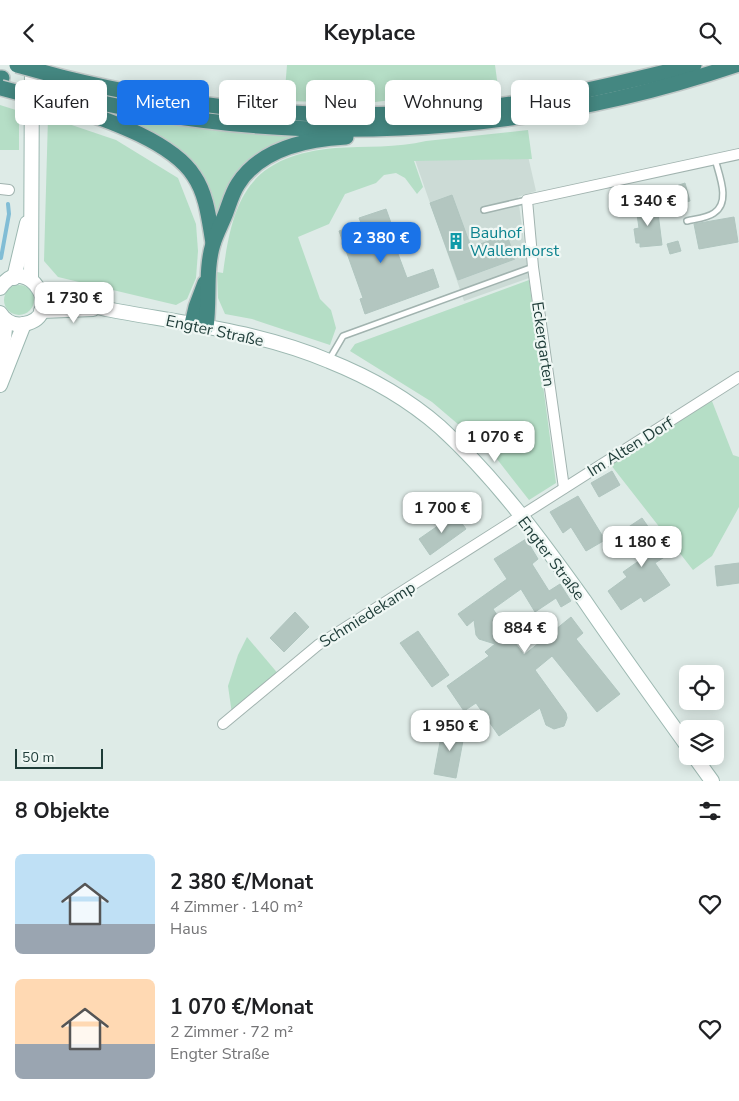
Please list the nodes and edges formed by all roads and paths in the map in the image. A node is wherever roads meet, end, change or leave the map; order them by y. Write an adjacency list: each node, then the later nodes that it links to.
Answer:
1 (17, 65): 3 (highway, bridge)
2 (32, 65): 13 (main road)
3 (694, 65)
4 (736, 65): 9 (highway)
5 (1, 83): 6 (highway, bridge)
6 (15, 87)
7 (107, 107): 9 (highway)
8 (107, 120): 16 (highway)
9 (414, 128): 16 (highway)
10 (739, 153): 11 (street)
11 (715, 159): 12 (street); 15 (lane)
12 (527, 200): 14 (lane); 17 (street, Eckergarten)
13 (31, 205): 18 (main road); 19 (main road)
14 (484, 210)
15 (687, 221)
16 (213, 244): 25 (highway)
17 (533, 267): 26 (lane); 30 (street, Eckergarten)
18 (31, 280): 19 (main road); 20 (main road)
19 (4, 284)
20 (42, 292): 21 (main road, Engter Straße); 22 (main road)
21 (105, 308): 22 (main road, Engter Straße); 25 (main road, Engter Straße)
22 (41, 311): 24 (main road)
23 (3, 317): 24 (main road); 27 (main road)
24 (24, 324): 29 (main road)
25 (199, 326): 26 (main road, Engter Straße)
26 (329, 361): 31 (main road, Engter Straße)
27 (0, 373)
28 (739, 377): 30 (street, Im Alten Dorf)
29 (0, 385)
30 (564, 488): 31 (street, Im Alten Dorf)
31 (520, 516): 32 (street, Schmiedekamp); 33 (main road, Engter Straße)
32 (222, 724)
33 (679, 734)
34 (700, 765): 35 (main road)
35 (712, 781)

